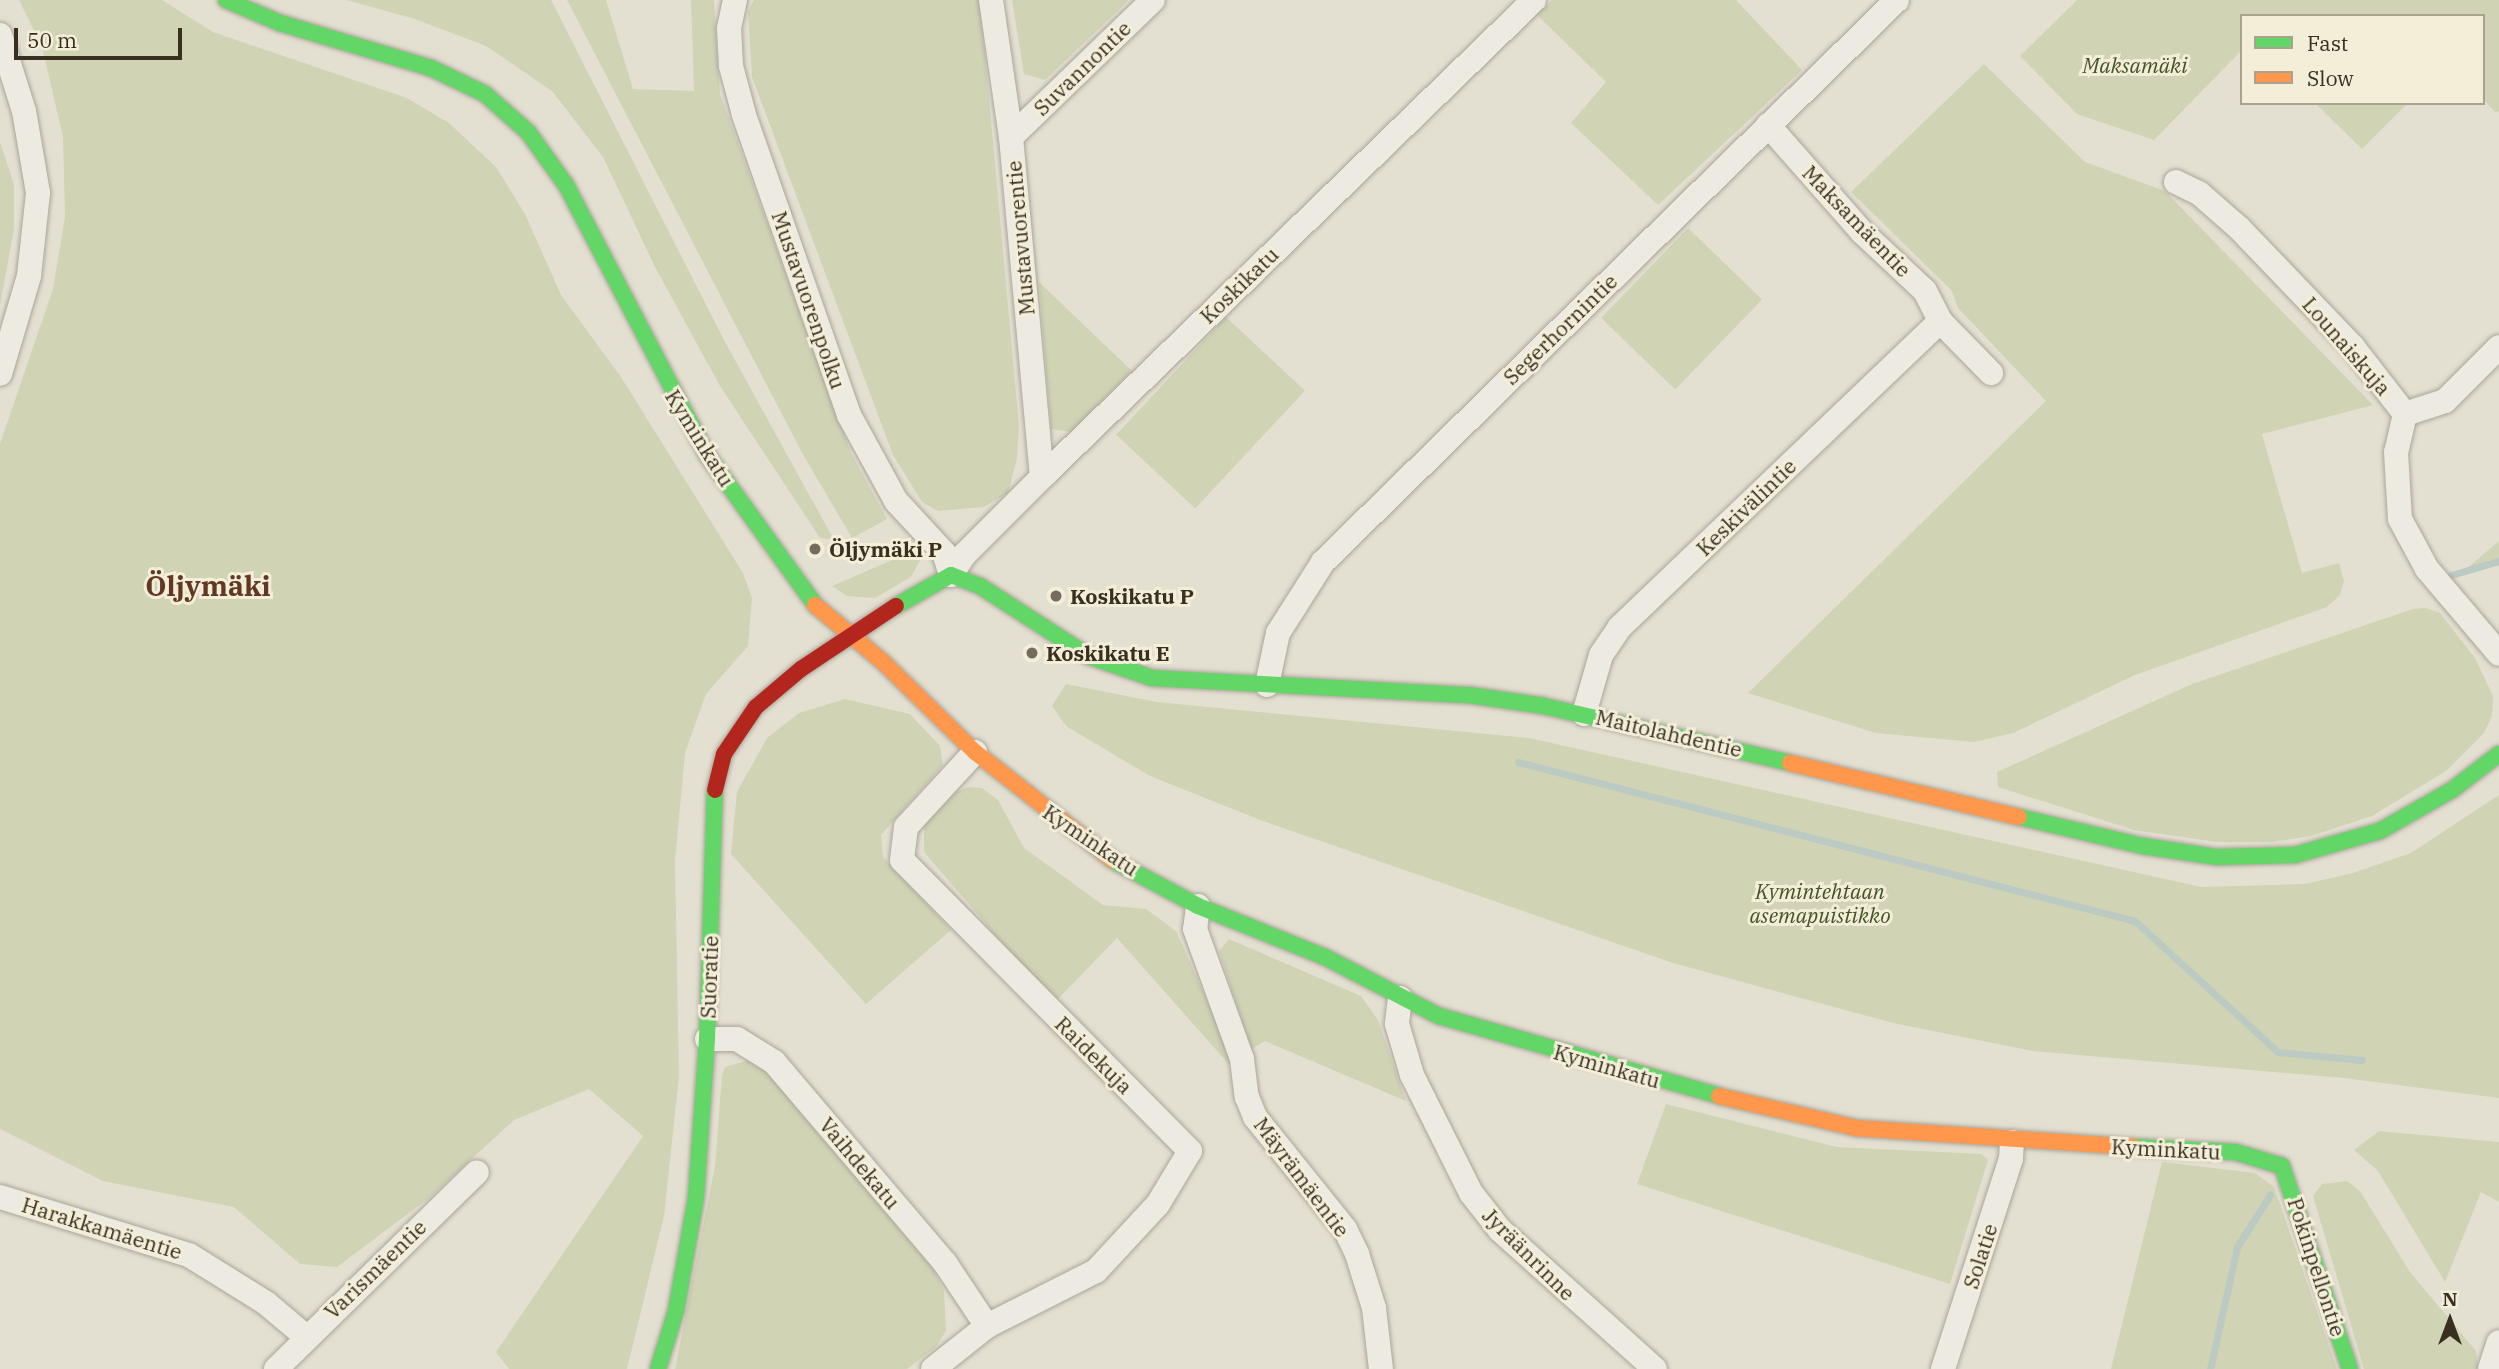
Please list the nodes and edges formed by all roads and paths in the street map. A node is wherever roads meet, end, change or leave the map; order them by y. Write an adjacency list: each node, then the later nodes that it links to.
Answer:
1 (226, 0): 18 (street, Kyminkatu)
2 (735, 0): 17 (street, Mustavuorenpolku)
3 (991, 0): 9 (street, Mustavuorentie)
4 (1153, 0): 9 (street, Suvannontie)
5 (1534, 0): 16 (street, Koskikatu)
6 (1897, 0): 8 (street, Segerhornintie)
7 (0, 35): 14 (street)
8 (1768, 125): 11 (street, Maksamäentie); 20 (street, Segerhornintie)
9 (1011, 137): 16 (street, Mustavuorentie)
10 (2176, 182): 15 (street, Lounaiskuja)
11 (1940, 321): 13 (street, Maksamäentie); 21 (street, Keskivälintie)
12 (2499, 346): 15 (street)
13 (1991, 373)
14 (0, 374)
15 (2405, 414): 19 (street, Lounaiskuja)
16 (1042, 477): 17 (street, Koskikatu)
17 (951, 575): 18 (street); 20 (street, Maitolahdentie)
18 (847, 638): 22 (street, Kyminkatu); 26 (street, Suoratie)
19 (2499, 654)
20 (1267, 685): 21 (street, Maitolahdentie)
21 (1584, 714): 23 (street, Maitolahdentie)
22 (975, 752): 24 (street, Kyminkatu); 31 (street, Raidekuja)
23 (2499, 754)
24 (1198, 906): 25 (street, Kyminkatu); 37 (street, Mäyrämäentie)
25 (1400, 998): 27 (street, Kyminkatu); 38 (street, Jyräänrinne)
26 (707, 1038): 31 (street, Vaihdekatu); 35 (street, Suoratie)
27 (2012, 1142): 28 (street, Kyminkatu); 39 (street, Solatie)
28 (2281, 1166): 40 (street, Pokinpellontie)
29 (477, 1172): 32 (street, Varismäentie)
30 (0, 1197): 32 (street, Harakkamäentie)
31 (987, 1326): 36 (street)
32 (305, 1336): 34 (street, Varismäentie)
33 (2499, 1342): 41 (street)
34 (276, 1369)
35 (658, 1369)
36 (933, 1369)
37 (1381, 1369)
38 (1655, 1369)
39 (1943, 1369)
40 (2350, 1369)
41 (2490, 1369)

